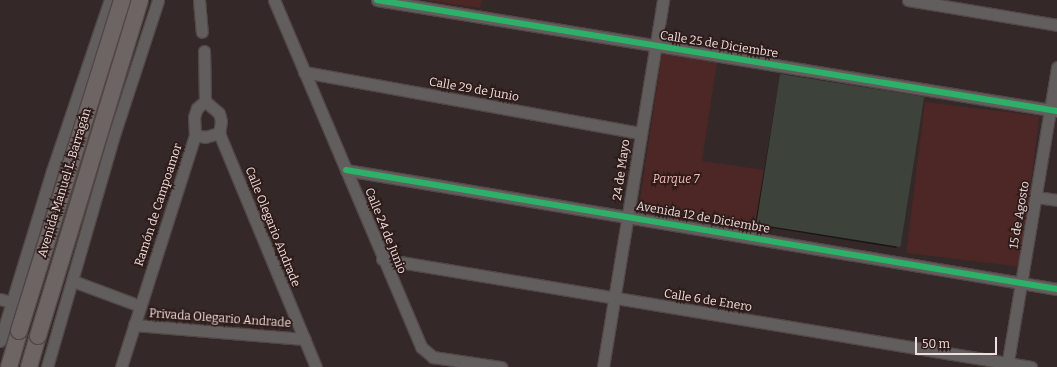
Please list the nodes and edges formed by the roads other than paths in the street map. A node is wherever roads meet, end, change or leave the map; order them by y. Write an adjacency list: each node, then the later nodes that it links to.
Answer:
1 (110, 0): 18 (street)
2 (122, 0): 41 (highway, Avenida Manuel L. Barragán, bridge)
3 (140, 0): 42 (highway, Avenida Manuel L. Barragán, bridge)
4 (158, 0): 21 (street)
5 (199, 0): 11 (street)
6 (274, 0): 15 (street, Calle 24 de Junio)
7 (377, 0): 12 (street, Calle 25 de Diciembre)
8 (663, 0): 12 (street, 24 de Mayo)
9 (908, 0): 10 (street)
10 (1057, 25)
11 (202, 32)
12 (656, 46): 17 (street, Calle 25 de Diciembre); 20 (street, 24 de Mayo)
13 (204, 50): 16 (street)
14 (1057, 68): 17 (street, 15 de Agosto)
15 (304, 72): 20 (street, Calle 29 de Junio); 23 (street, Calle 24 de Junio)
16 (205, 101): 19 (street, Calle Olegario Andrade); 22 (street, Ramón de Campoamor)
17 (1054, 110): 26 (street, 15 de Agosto)
18 (70, 123): 21 (street); 24 (street)
19 (219, 133): 22 (street); 38 (street, Calle Olegario Andrade)
20 (640, 133): 28 (street, 24 de Mayo)
21 (114, 135): 25 (street)
22 (195, 135): 36 (street, Ramón de Campoamor)
23 (346, 170): 28 (street, Avenida 12 de Diciembre); 29 (street, Calle 24 de Junio)
24 (52, 171): 25 (street); 35 (street)
25 (102, 180): 30 (street)
26 (1036, 197): 27 (street); 31 (street, 15 de Agosto)
27 (1057, 200)
28 (629, 217): 31 (street, Avenida 12 de Diciembre); 34 (street, 24 de Mayo)
29 (382, 259): 34 (street, Calle 6 de Enero); 46 (street, Calle 24 de Junio)
30 (73, 281): 36 (street); 43 (street)
31 (1021, 283): 32 (street, Avenida 12 de Diciembre); 40 (street, 15 de Agosto)
32 (1057, 289)
33 (0, 299): 35 (street)
34 (614, 299): 40 (street, Calle 6 de Enero); 47 (street, 24 de Mayo)
35 (11, 302): 39 (street)
36 (140, 306): 37 (street, Ramón de Campoamor)
37 (134, 325): 38 (street, Privada Olegario Andrade); 44 (street, Ramón de Campoamor)
38 (304, 339): 45 (street, Calle Olegario Andrade)
39 (0, 341)
40 (1007, 365): 48 (street, Calle 6 de Enero)
41 (8, 367)
42 (29, 367)
43 (47, 367)
44 (120, 367)
45 (316, 367)
46 (501, 367)
47 (603, 367)
48 (1031, 367)

